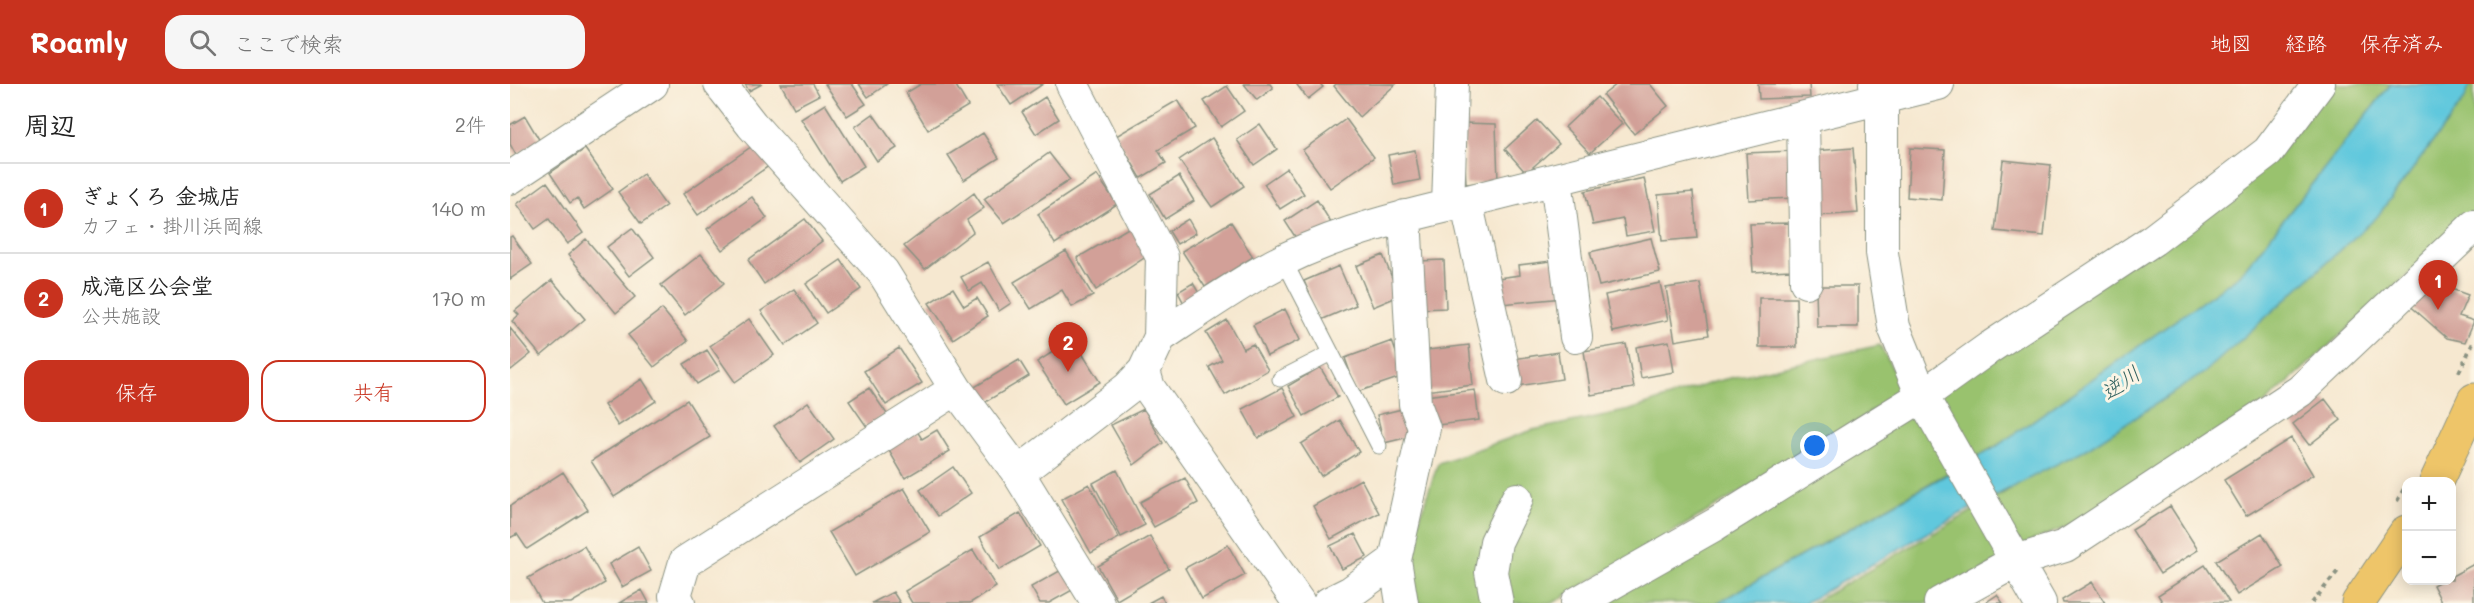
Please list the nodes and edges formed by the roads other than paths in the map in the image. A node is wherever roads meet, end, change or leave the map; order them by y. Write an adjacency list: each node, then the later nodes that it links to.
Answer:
1 (652, 84): 9 (street)
2 (720, 84): 22 (street)
3 (1072, 84): 16 (street)
4 (1452, 84): 11 (street)
5 (1938, 84): 7 (street)
6 (2319, 84): 23 (street)
7 (1879, 91): 8 (street); 23 (street)
8 (1803, 118): 10 (street); 15 (street)
9 (510, 178)
10 (1556, 179): 11 (street); 17 (street)
11 (1457, 204): 12 (street); 21 (street)
12 (1406, 216): 14 (street); 30 (street)
13 (2474, 226): 31 (street)
14 (1284, 261): 16 (street); 18 (lane)
15 (1806, 282)
16 (1160, 337): 19 (street)
17 (1576, 337)
18 (1331, 353): 20 (lane); 25 (lane)
19 (1143, 371): 26 (street); 34 (street)
20 (1280, 379)
21 (1506, 380)
22 (956, 389): 26 (street); 32 (street)
23 (1922, 396): 31 (street); 38 (street)
24 (2474, 400): 27 (main road)
25 (1379, 446)
26 (1018, 473): 33 (street)
27 (2438, 477)
28 (1517, 500): 37 (street)
29 (2402, 538): 41 (main road)
30 (1395, 560): 35 (street); 36 (street)
31 (2016, 561): 39 (street); 40 (street)
32 (679, 603)
33 (1098, 603)
34 (1299, 603)
35 (1329, 603)
36 (1402, 603)
37 (1497, 603)
38 (1577, 603)
39 (1940, 603)
40 (2040, 603)
41 (2358, 603)

